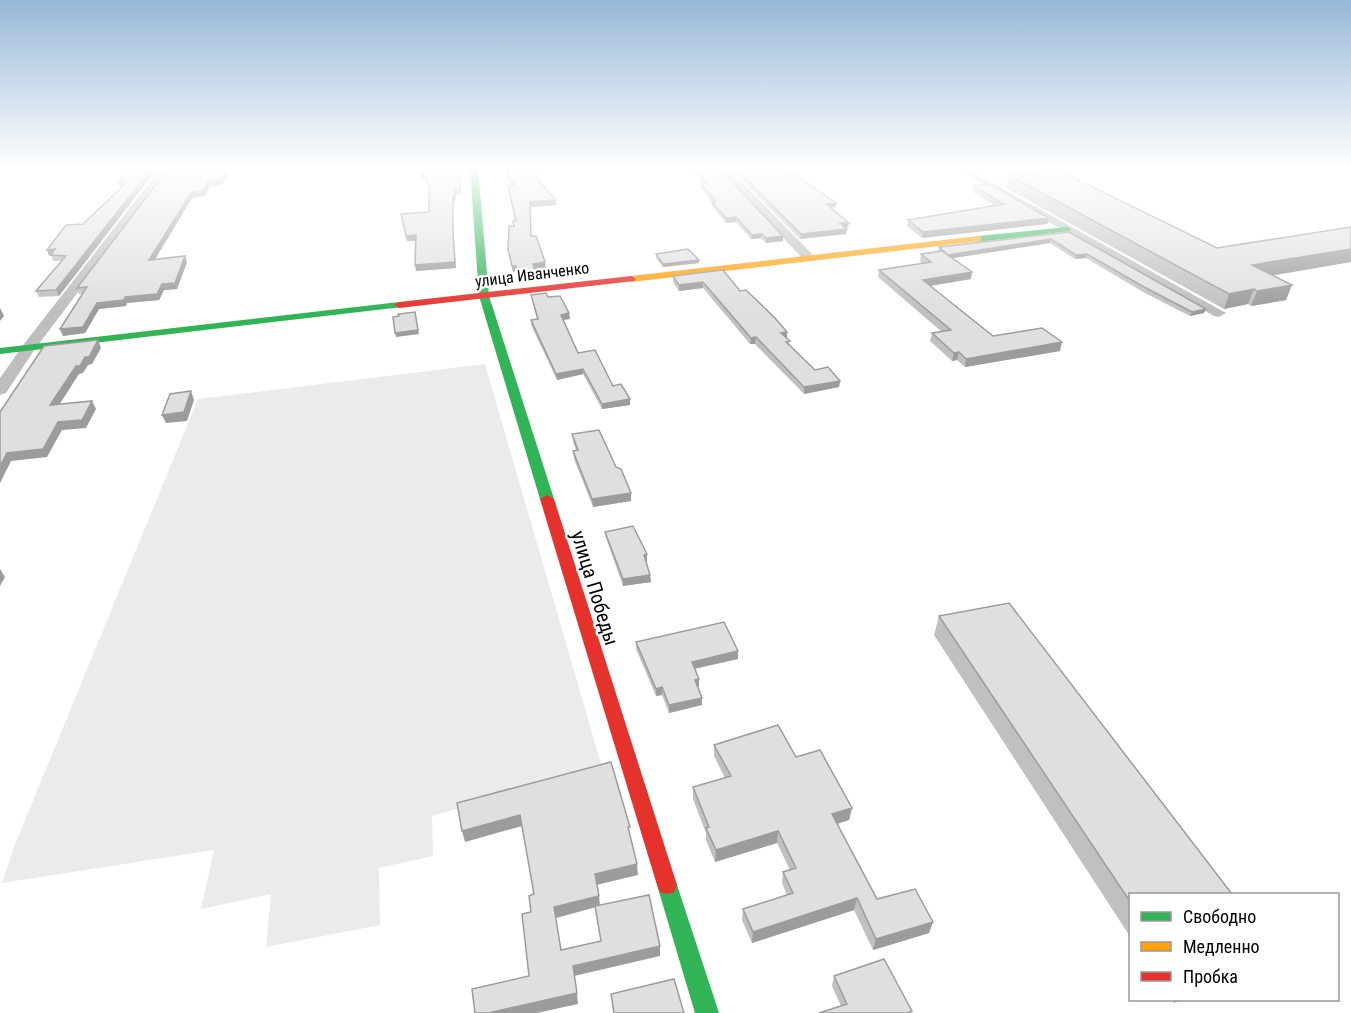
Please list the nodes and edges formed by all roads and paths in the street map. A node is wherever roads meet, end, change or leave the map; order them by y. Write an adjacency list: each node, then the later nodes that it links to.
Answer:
1 (130, 216): 9 (street)
2 (477, 216): 7 (street, улица Победы)
3 (769, 216): 6 (street)
4 (1044, 216): 5 (street)
5 (1067, 229): 6 (street, улица Иванченко); 8 (street)
6 (808, 257): 7 (street, улица Иванченко)
7 (483, 296): 9 (street, улица Иванченко); 12 (street, улица Победы)
8 (1220, 313)
9 (29, 347): 10 (street, улица Иванченко); 11 (street)
10 (0, 351)
11 (0, 390)
12 (707, 1013)

